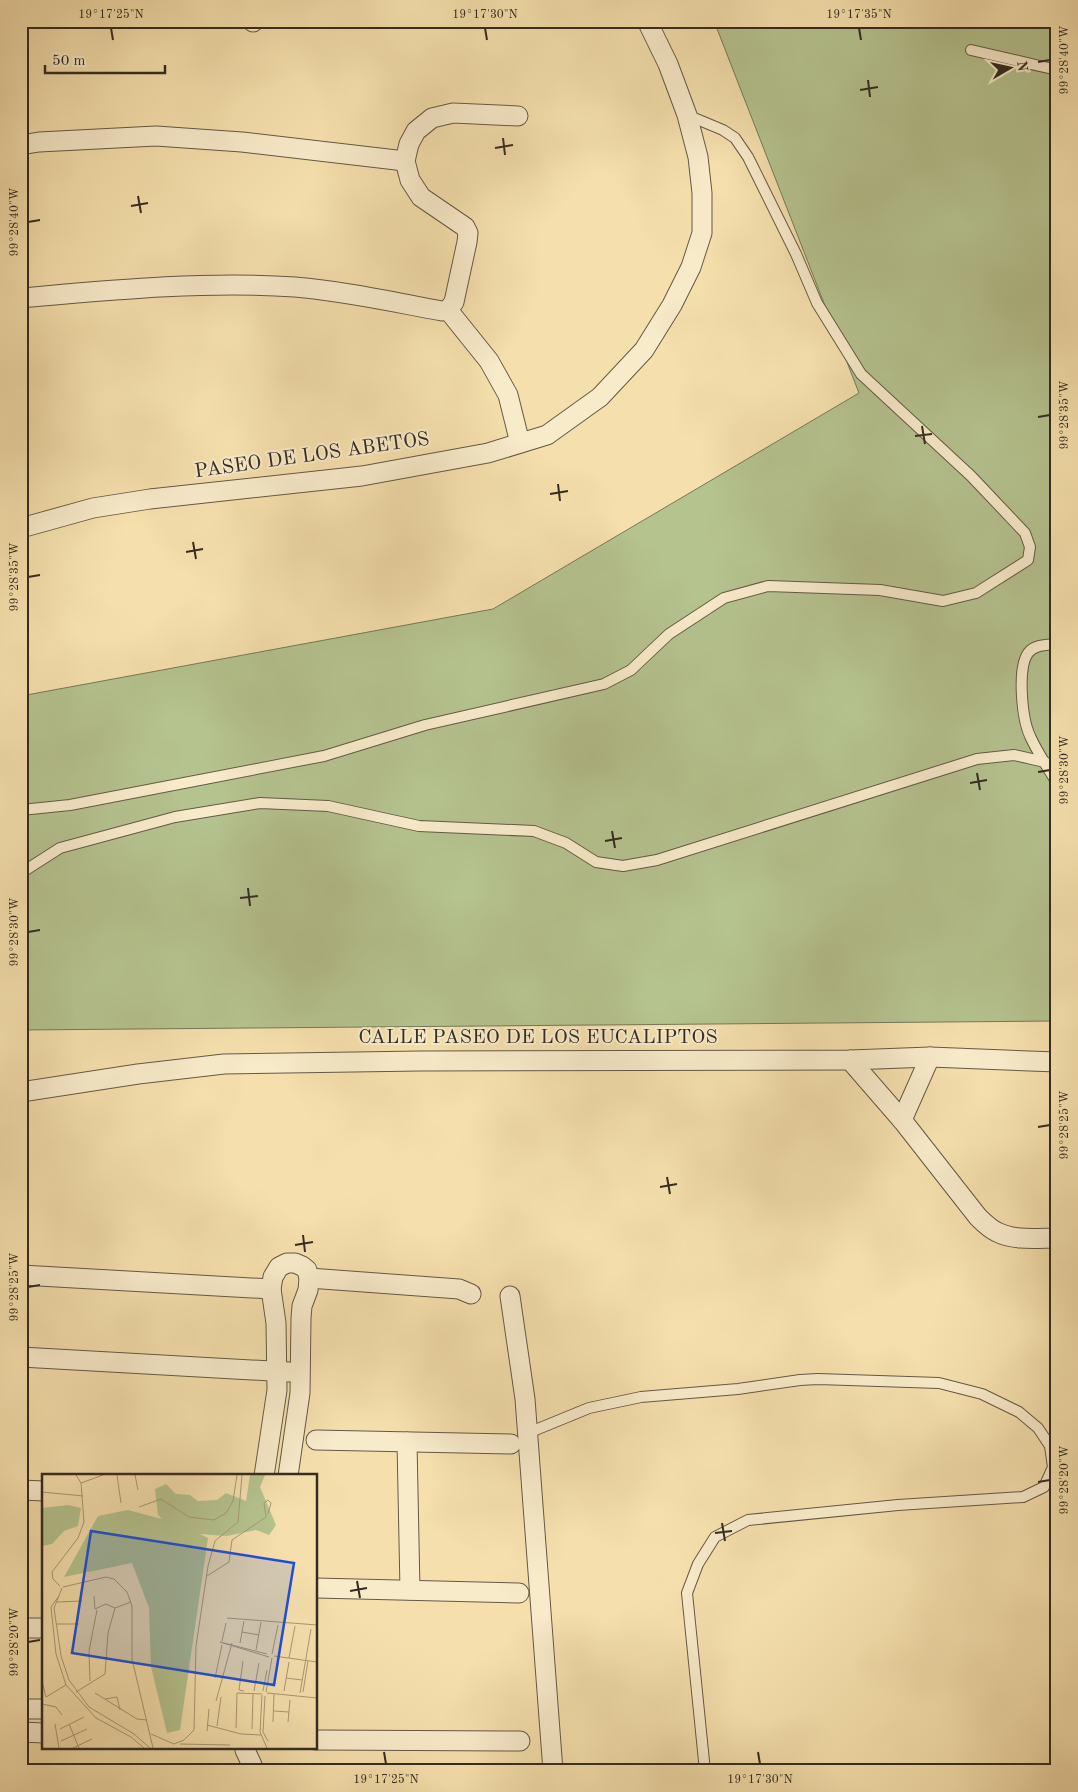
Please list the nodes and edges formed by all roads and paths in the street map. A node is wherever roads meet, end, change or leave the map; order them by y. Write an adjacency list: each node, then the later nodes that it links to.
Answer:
1 (647, 21): 4 (street, PASEO DE LOS ABETOS)
2 (971, 50): 3 (lane)
3 (1057, 70)
4 (687, 115): 10 (street, PASEO DE LOS ABETOS); 15 (lane)
5 (518, 116): 7 (street)
6 (21, 145): 7 (street)
7 (405, 161): 9 (street)
8 (21, 298): 9 (street)
9 (448, 310): 10 (street)
10 (520, 443): 11 (street, PASEO DE LOS ABETOS)
11 (21, 528)
12 (1057, 644): 13 (lane)
13 (1045, 762): 14 (lane); 16 (lane)
14 (1057, 783)
15 (21, 810)
16 (21, 872)
17 (930, 1057): 18 (street, CALLE PASEO DE LOS EUCALIPTOS); 19 (street, CALLE PASEO DE LOS EUCALIPTOS); 21 (street)
18 (850, 1060): 20 (street, CALLE PASEO DE LOS EUCALIPTOS); 21 (street)
19 (1057, 1062)
20 (21, 1092)
21 (902, 1120): 22 (street)
22 (1057, 1238)
23 (21, 1275): 25 (street)
24 (309, 1278): 25 (street); 26 (street); 30 (street)
25 (271, 1289): 29 (street)
26 (471, 1294)
27 (510, 1296): 31 (street)
28 (21, 1357): 29 (street)
29 (277, 1371): 30 (street); 35 (street)
30 (300, 1373): 36 (street)
31 (528, 1433): 52 (street); 53 (lane)
32 (316, 1440): 33 (street)
33 (407, 1442): 34 (street); 40 (street)
34 (511, 1444)
35 (264, 1474)
36 (288, 1474)
37 (21, 1490): 38 (street)
38 (42, 1490)
39 (318, 1588): 40 (street)
40 (410, 1590): 41 (street)
41 (519, 1593)
42 (21, 1628): 43 (street)
43 (42, 1628)
44 (21, 1709): 45 (street)
45 (42, 1709)
46 (21, 1732): 47 (street)
47 (42, 1733)
48 (318, 1740): 49 (street)
49 (520, 1741)
50 (244, 1750): 51 (street)
51 (252, 1771)
52 (553, 1771)
53 (705, 1771)

